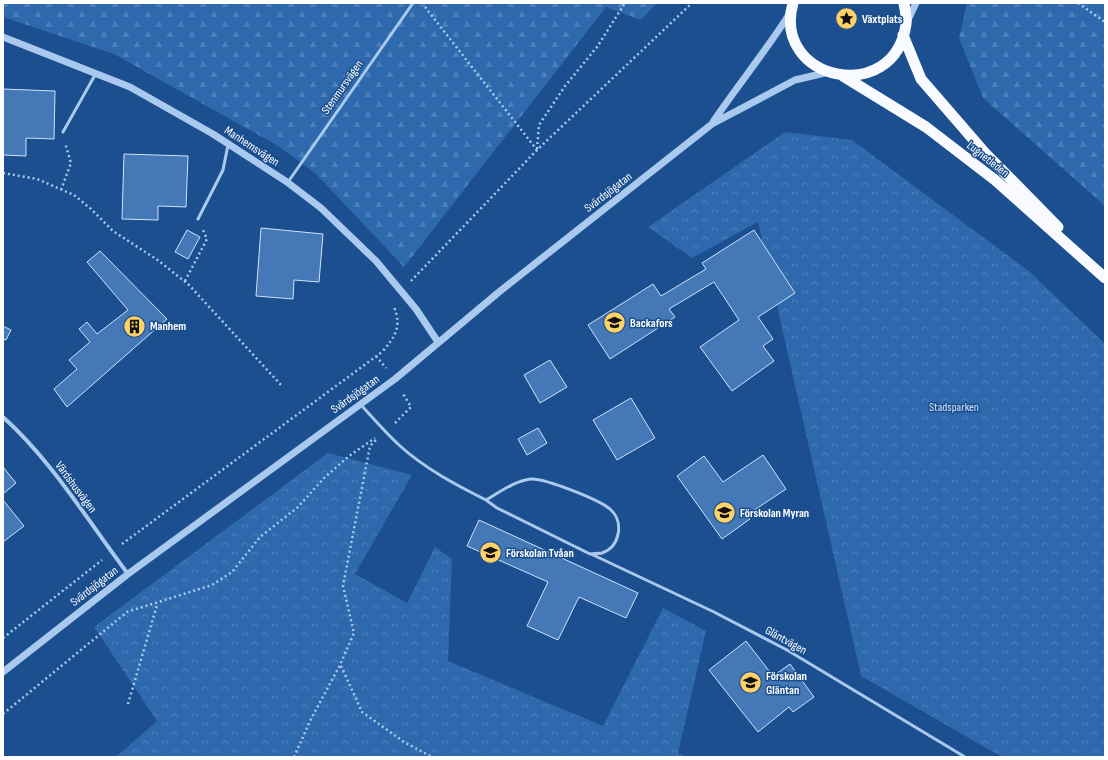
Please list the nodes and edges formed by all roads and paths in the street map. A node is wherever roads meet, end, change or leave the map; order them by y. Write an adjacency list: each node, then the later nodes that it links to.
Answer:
1 (413, 3): 21 (lane, Stenmursvägen)
2 (422, 3): 19 (path)
3 (625, 3): 19 (path)
4 (692, 3): 19 (path)
5 (904, 3): 10 (highway)
6 (916, 3): 10 (street)
7 (1078, 3): 9 (path)
8 (791, 8): 13 (highway); 16 (street, Svärdsjögatan)
9 (1105, 22)
10 (906, 24): 11 (highway)
11 (903, 35): 15 (highway); 24 (highway, Lugnetleden)
12 (3, 37): 14 (street, Manhemsvägen)
13 (829, 72): 15 (highway); 16 (street, Svärdsjögatan)
14 (96, 73): 17 (lane); 18 (street, Manhemsvägen)
15 (843, 76): 25 (highway, Lugnetleden)
16 (712, 124): 28 (street, Svärdsjögatan)
17 (62, 132): 22 (path)
18 (228, 143): 21 (street, Manhemsvägen); 23 (lane)
19 (537, 150): 27 (path)
20 (3, 172): 22 (path)
21 (287, 182): 27 (street, Manhemsvägen)
22 (61, 190): 26 (path)
23 (198, 218): 26 (path)
24 (1105, 274)
25 (1105, 278)
26 (185, 281): 30 (path)
27 (402, 291): 28 (street, Manhemsvägen); 35 (path)
28 (438, 342): 29 (street, Svärdsjögatan)
29 (395, 379): 31 (street, Svärdsjögatan); 33 (path)
30 (282, 386)
31 (361, 405): 33 (lane, Gläntvägen); 37 (street, Svärdsjögatan)
32 (3, 417): 35 (street, Värdshusvägen)
33 (386, 432): 34 (lane, Gläntvägen); 38 (path); 40 (path)
34 (486, 500): 36 (lane, Gläntvägen); 36 (lane)
35 (112, 552): 37 (street, Värdshusvägen); 39 (path)
36 (590, 554): 46 (lane, Gläntvägen)
37 (128, 574): 41 (street, Svärdsjögatan)
38 (157, 604): 42 (path); 43 (path)
39 (3, 638)
40 (340, 666): 44 (path); 45 (path)
41 (3, 672)
42 (128, 704)
43 (3, 714)
44 (294, 757)
45 (432, 757)
46 (965, 757)

